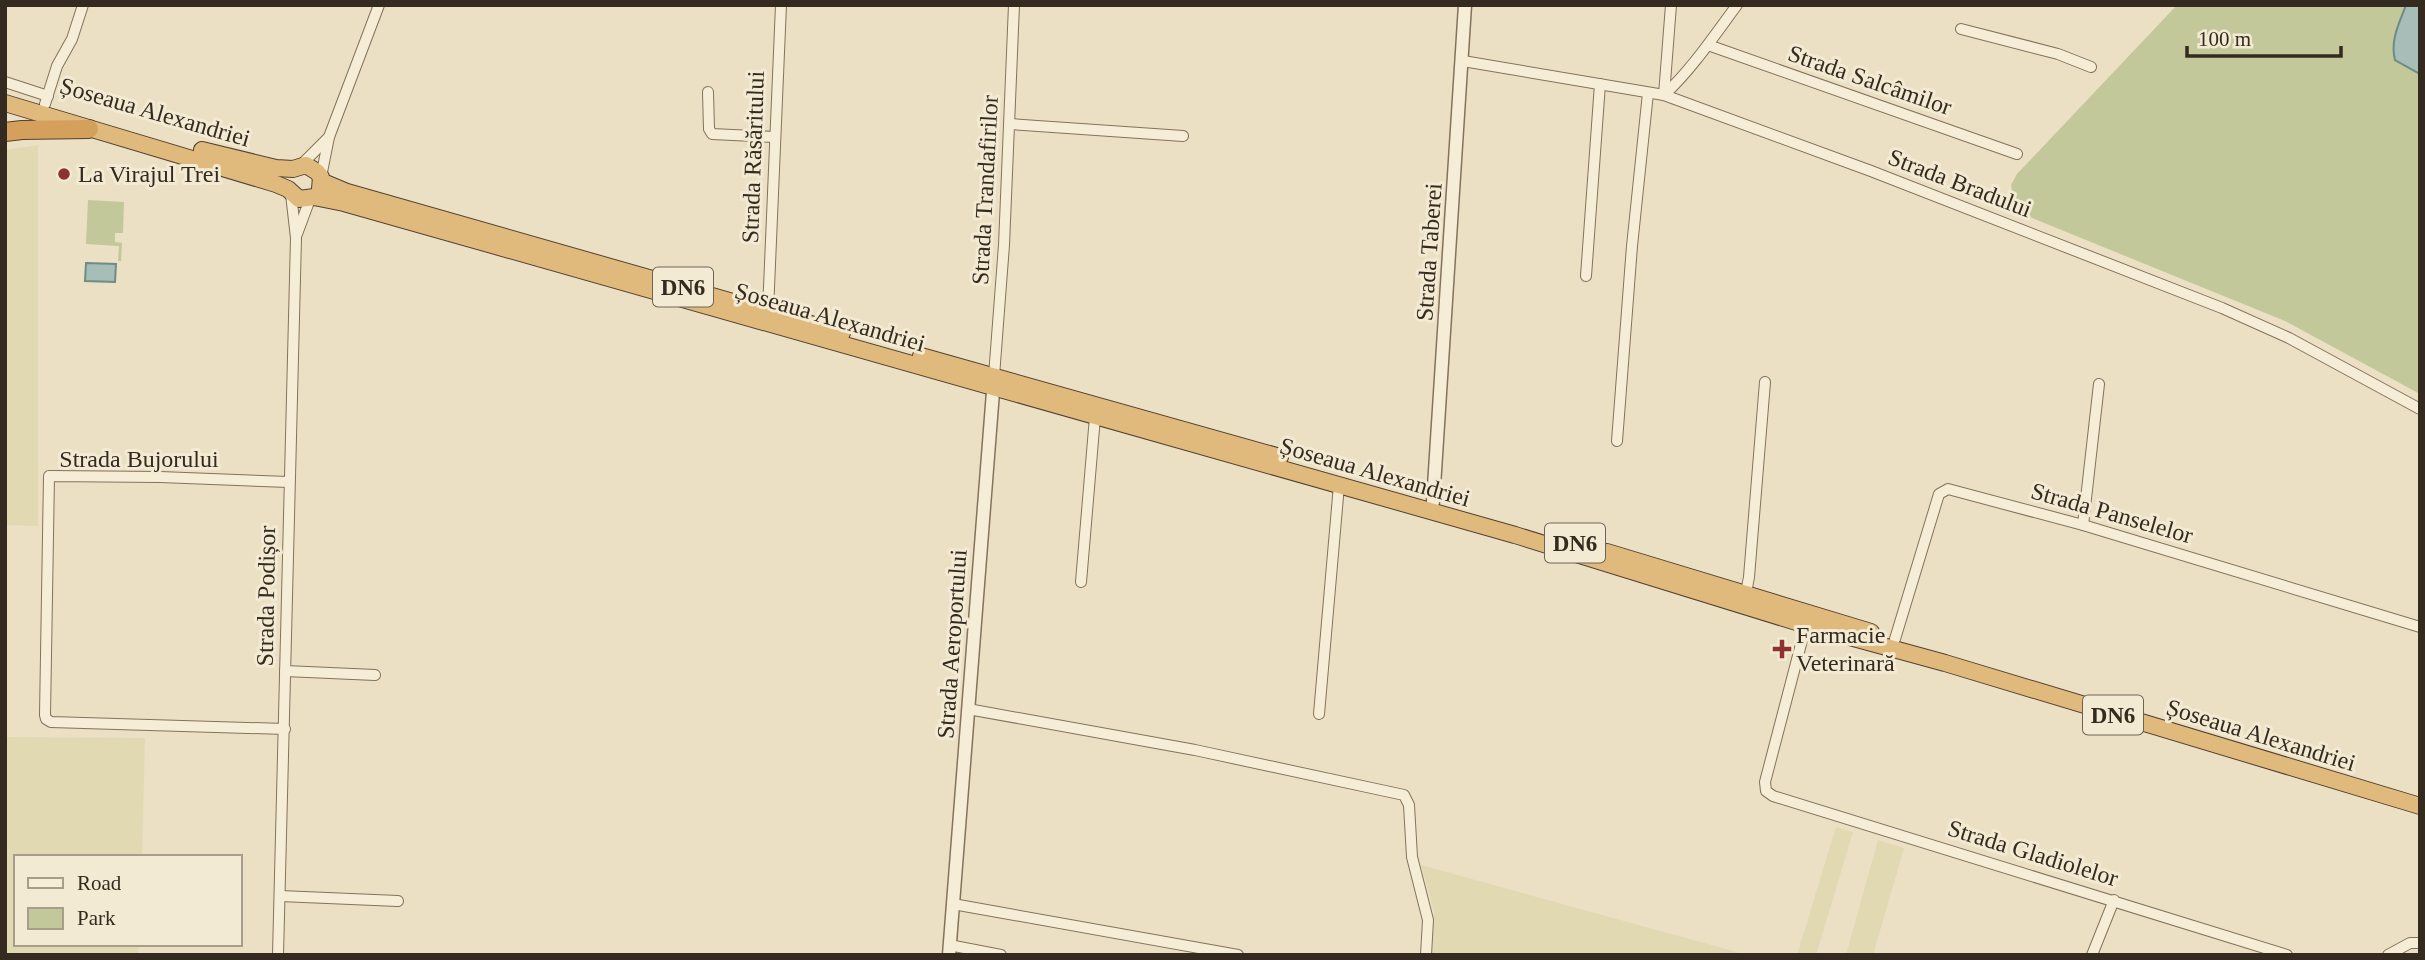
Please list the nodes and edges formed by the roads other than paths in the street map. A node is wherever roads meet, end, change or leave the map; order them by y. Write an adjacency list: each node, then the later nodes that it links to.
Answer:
1 (83, 5): 18 (street)
2 (379, 5): 24 (street)
3 (781, 5): 25 (street, Strada Răsăritului)
4 (1014, 5): 20 (street, Strada Trandafirilor)
5 (1465, 5): 10 (street, Strada Taberei)
6 (1671, 5): 17 (street)
7 (1737, 5): 9 (street)
8 (1961, 29): 11 (street)
9 (1708, 45): 17 (street); 26 (street, Strada Salcâmilor)
10 (1463, 61): 13 (street, Strada Bradului); 42 (street, Strada Taberei)
11 (2091, 67)
12 (5, 82): 18 (street)
13 (1600, 84): 16 (street, Strada Bradului); 32 (street)
14 (708, 92): 25 (street)
15 (5, 93): 18 (highway, Șoseaua Alexandriei / DN6)
16 (1648, 93): 17 (street, Strada Bradului); 39 (street)
17 (1664, 96): 37 (street, Strada Bradului)
18 (46, 100): 27 (highway, Șoseaua Alexandriei / DN6)
19 (5, 103): 21 (highway, Șoseaua Alexandriei / DN6)
20 (1010, 124): 23 (street); 34 (street, Strada Trandafirilor)
21 (89, 129): 22 (highway); 29 (highway, Șoseaua Alexandriei / DN6)
22 (5, 132)
23 (1183, 136)
24 (329, 137): 27 (street); 28 (street)
25 (775, 137): 33 (street, Strada Răsăritului)
26 (2017, 154)
27 (296, 167): 28 (highway, Șoseaua Alexandriei / DN6); 29 (highway)
28 (321, 179): 30 (highway); 33 (highway, Șoseaua Alexandriei / DN6)
29 (289, 192): 30 (highway, Șoseaua Alexandriei / DN6); 31 (street, Strada Podișor)
30 (312, 198): 31 (street, Strada Podișor); 34 (highway, Șoseaua Alexandriei / DN6)
31 (296, 238): 40 (street, Strada Podișor)
32 (1586, 276)
33 (768, 311): 34 (highway, Șoseaua Alexandriei / DN6)
34 (993, 381): 38 (highway, Șoseaua Alexandriei / DN6); 42 (highway, Șoseaua Alexandriei / DN6); 51 (street, Strada Aeroportului)
35 (1765, 382): 45 (street)
36 (2099, 383): 43 (street)
37 (2420, 409)
38 (1095, 417): 41 (highway, Șoseaua Alexandriei / DN6); 44 (street)
39 (1617, 441)
40 (289, 482): 49 (street, Strada Podișor); 53 (street, Strada Bujorului)
41 (1339, 485): 46 (highway, Șoseaua Alexandriei / DN6); 52 (street)
42 (1433, 502): 45 (highway, Șoseaua Alexandriei / DN6)
43 (2083, 525): 47 (street, Strada Panselelor); 48 (street, Strada Panselelor)
44 (1081, 582)
45 (1746, 593): 48 (highway, Șoseaua Alexandriei / DN6)
46 (1806, 625): 55 (highway, Șoseaua Alexandriei / DN6); 57 (street, Strada Gladiolelor)
47 (2420, 627)
48 (1895, 639): 54 (highway, Șoseaua Alexandriei / DN6)
49 (285, 671): 50 (street); 53 (street, Strada Podișor)
50 (375, 675)
51 (968, 709): 59 (street, Strada Aeroportului); 65 (street)
52 (1319, 714)
53 (285, 729): 56 (street, Strada Podișor)
54 (2420, 795)
55 (2420, 806)
56 (280, 896): 58 (street); 62 (street, Strada Podișor)
57 (2114, 900): 66 (street); 67 (street, Strada Gladiolelor)
58 (398, 901)
59 (953, 904): 61 (street, Strada Aeroportului); 64 (street)
60 (2420, 943): 68 (street)
61 (949, 950): 63 (street)
62 (278, 955)
63 (1002, 955)
64 (1238, 955)
65 (1426, 955)
66 (2092, 955)
67 (2287, 955)
68 (2388, 955)

